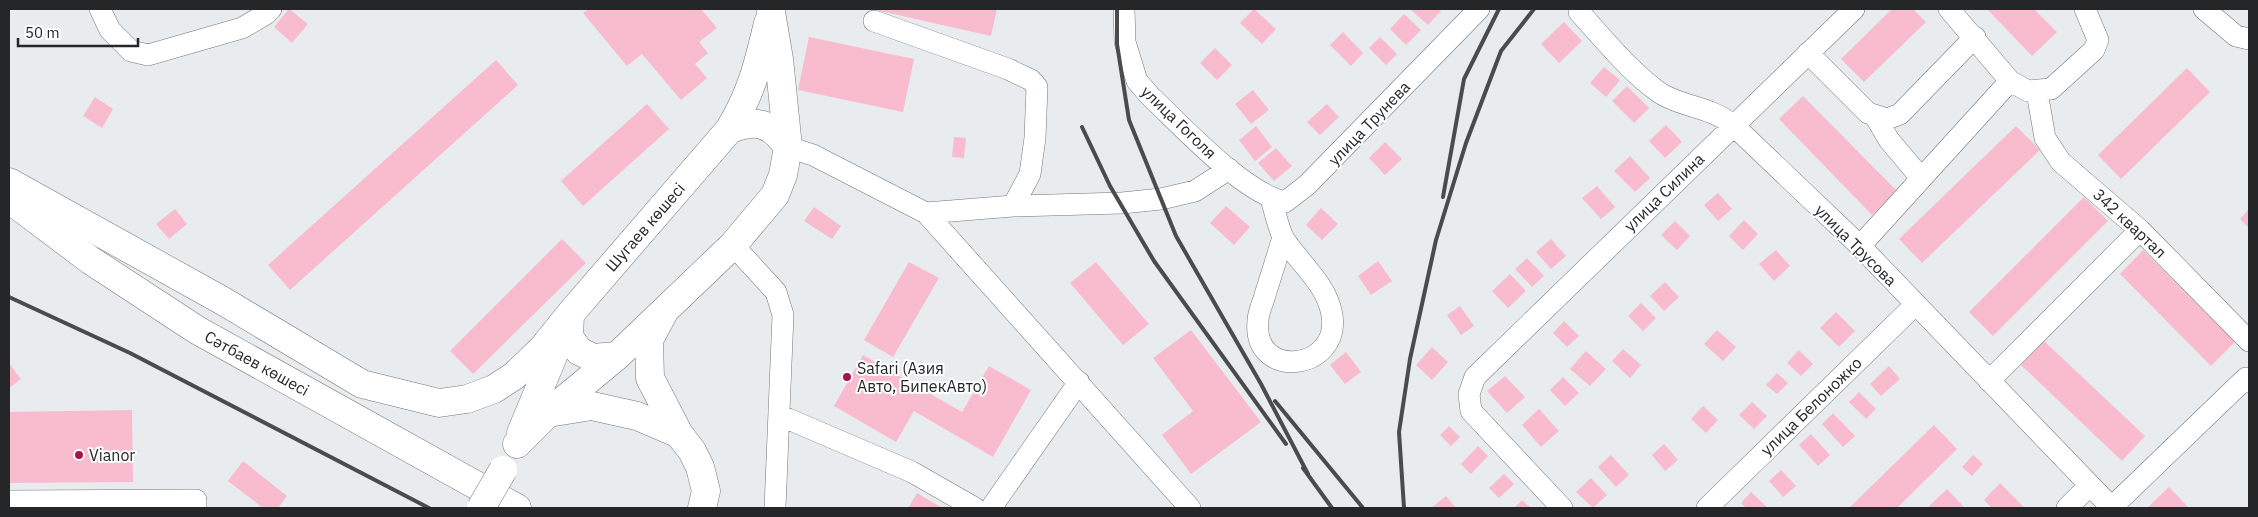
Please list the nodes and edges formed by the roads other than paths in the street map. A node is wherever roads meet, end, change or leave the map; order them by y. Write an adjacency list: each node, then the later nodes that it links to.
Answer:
1 (100, 9): 2 (street)
2 (271, 9)
3 (1480, 9): 25 (street, улица Трунева)
4 (1854, 9): 14 (street, улица Силина)
5 (1949, 9): 12 (street)
6 (2085, 9): 16 (street)
7 (2204, 9): 13 (street)
8 (771, 10): 19 (main road, Шугаев көшесі); 20 (main road, Шугаев көшесі)
9 (1578, 12): 18 (street, улица Трусова)
10 (1124, 15): 21 (street, улица Гоголя)
11 (874, 21): 26 (street)
12 (1974, 37): 15 (street); 17 (street)
13 (2249, 39)
14 (1808, 53): 17 (street); 18 (street, улица Силина)
15 (2010, 81): 16 (street); 22 (street)
16 (2037, 92): 28 (street, 342 квартал)
17 (1876, 116): 22 (street)
18 (1732, 125): 31 (street, улица Трусова); 54 (street, улица Силина)
19 (729, 130): 20 (main road); 34 (main road, Шугаев көшесі)
20 (788, 148): 27 (street); 30 (main road, Шугаев көшесі)
21 (1228, 168): 25 (street, улица Гоголя); 26 (street)
22 (1921, 178): 31 (street)
23 (9, 182): 34 (main road)
24 (9, 199): 48 (main road, Сәтбаев көшесі)
25 (1271, 199): 29 (street)
26 (1014, 206): 27 (street)
27 (926, 213): 38 (street)
28 (2140, 230): 35 (street, 342 квартал); 37 (street)
29 (1283, 237): 29 (street)
30 (733, 245): 33 (main road, Шугаев көшесі); 41 (street)
31 (1860, 246): 32 (street, улица Трусова)
32 (1916, 304): 37 (street, улица Трусова); 55 (street, улица Белоножко)
33 (668, 307): 36 (main road, Шугаев көшесі); 42 (main road)
34 (570, 313): 36 (main road); 43 (main road, Шугаев көшесі)
35 (2249, 341)
36 (617, 356): 40 (main road, Шугаев көшесі)
37 (1989, 381): 44 (street, улица Трусова)
38 (1079, 382): 52 (street); 53 (street)
39 (2249, 382): 57 (street)
40 (548, 413): 42 (main road); 43 (main road, Шугаев көшесі)
41 (779, 415): 50 (street); 51 (street)
42 (678, 434): 49 (main road)
43 (516, 444): 47 (main road, Шугаев көшесі, bridge)
44 (2090, 485): 56 (street); 57 (street, улица Трусова)
45 (9, 501): 46 (street)
46 (196, 508)
47 (482, 508)
48 (517, 508)
49 (702, 508)
50 (775, 508)
51 (975, 508)
52 (991, 508)
53 (1190, 508)
54 (1562, 508)
55 (1707, 508)
56 (2066, 508)
57 (2112, 508)

